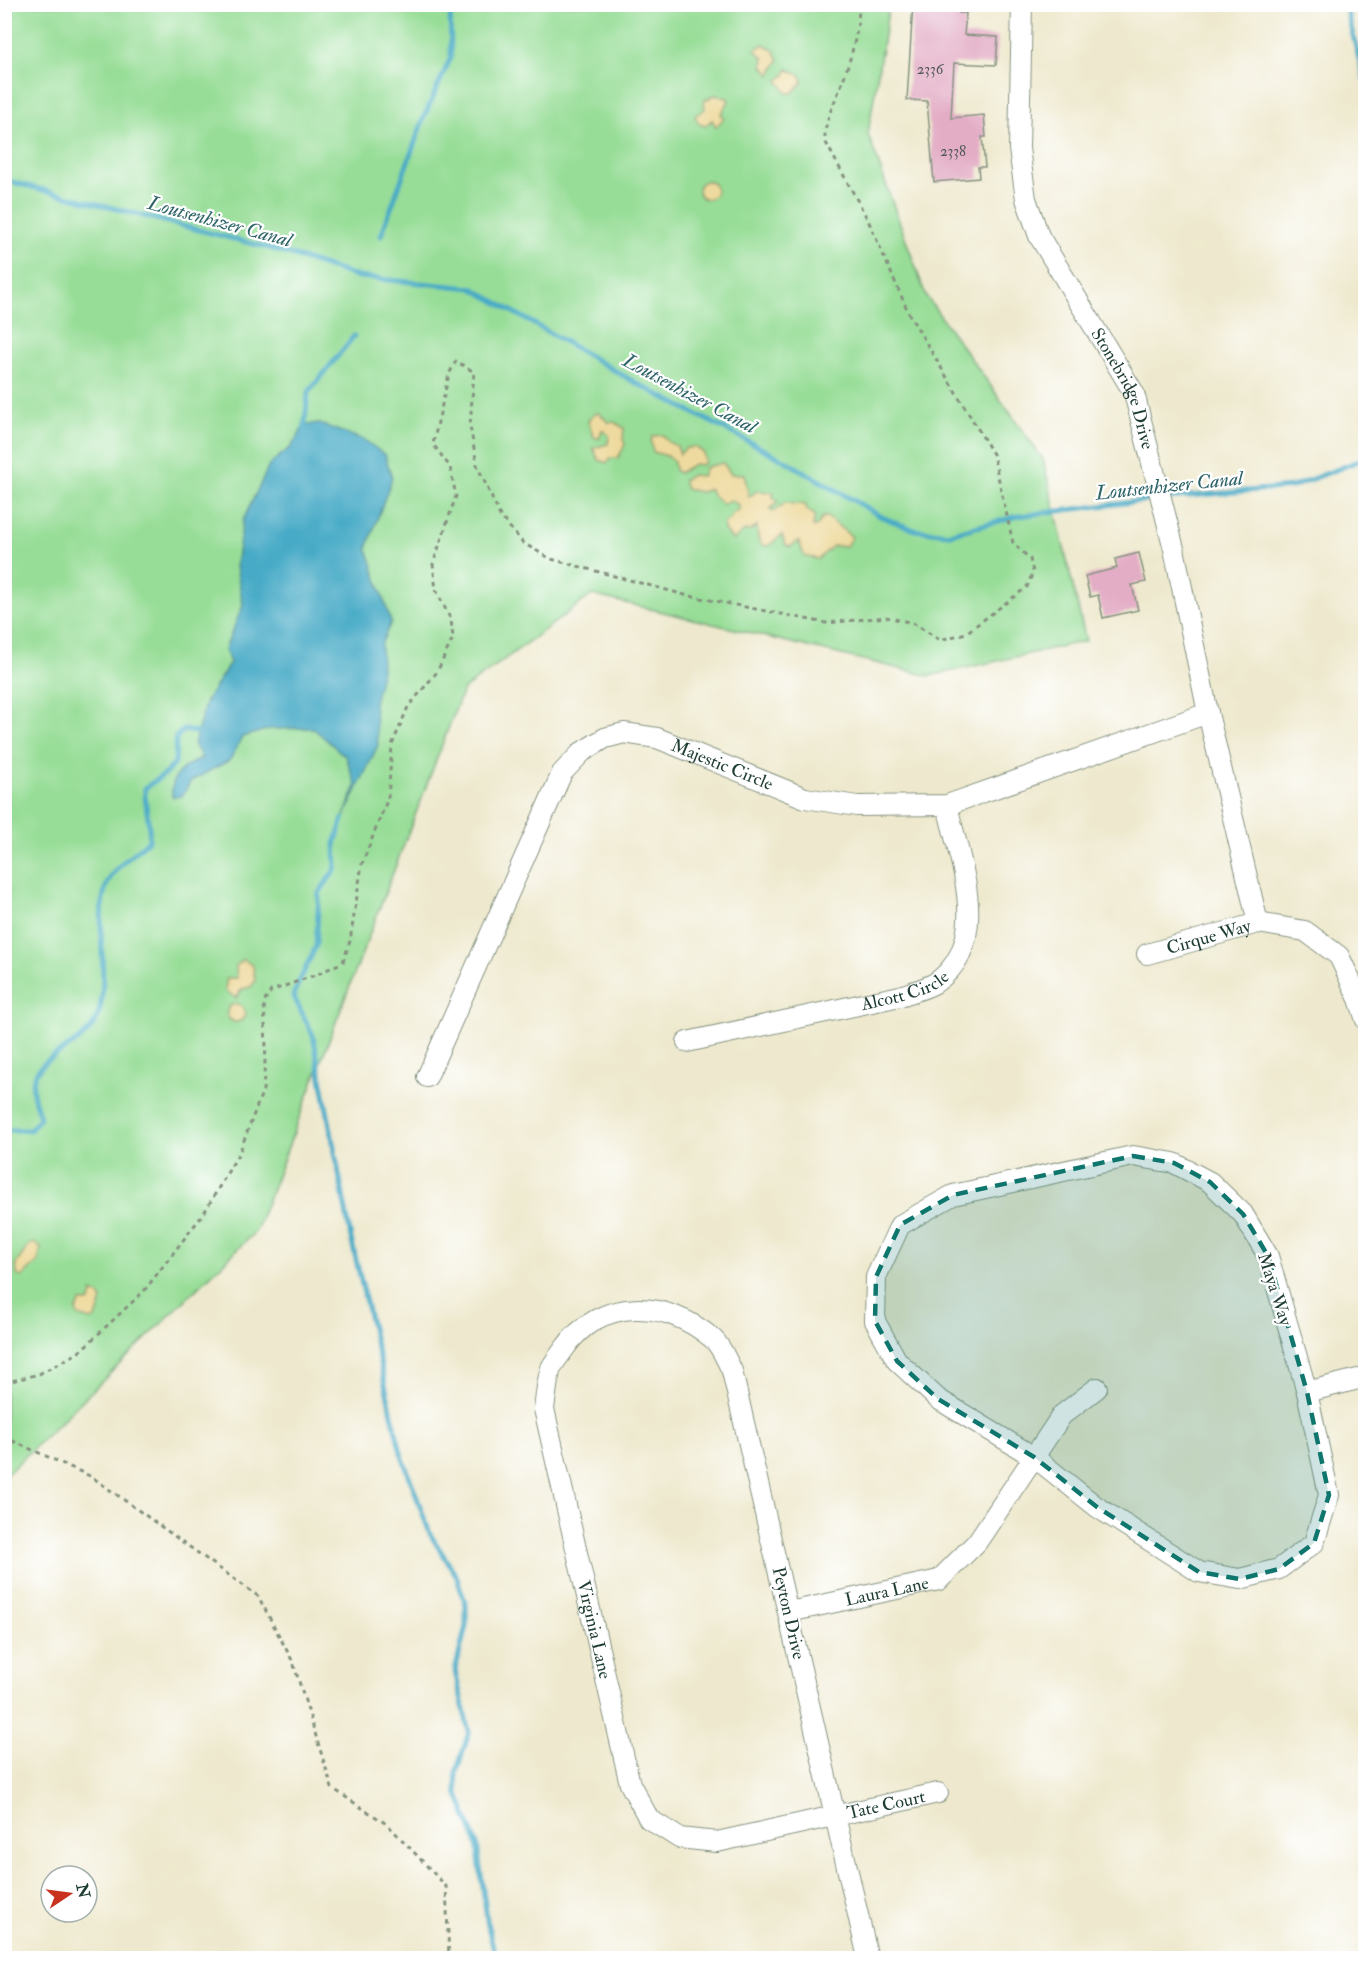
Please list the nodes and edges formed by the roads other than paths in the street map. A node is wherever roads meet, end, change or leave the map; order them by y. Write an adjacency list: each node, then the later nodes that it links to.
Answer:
1 (1022, 4): 2 (street, Stonebridge Drive)
2 (1208, 713): 3 (street, Majestic Circle); 4 (street, Stonebridge Drive)
3 (947, 805): 7 (street, Alcott Circle); 8 (street, Majestic Circle)
4 (1258, 924): 5 (street, Cirque Way); 6 (street, Cirque Way)
5 (1146, 954)
6 (1365, 1020)
7 (687, 1042)
8 (427, 1077)
9 (653, 1308): 14 (street, Peyton Drive); 16 (street, Virginia Lane)
10 (1365, 1377): 12 (street)
11 (1097, 1388): 13 (street, Laura Lane)
12 (1307, 1392): 13 (street, Maya Way); 13 (street, Maya Way)
13 (1034, 1457): 14 (street, Laura Lane)
14 (789, 1611): 16 (street, Peyton Drive)
15 (938, 1793): 16 (street, Tate Court)
16 (835, 1816): 17 (street, Peyton Drive)
17 (868, 1959)

